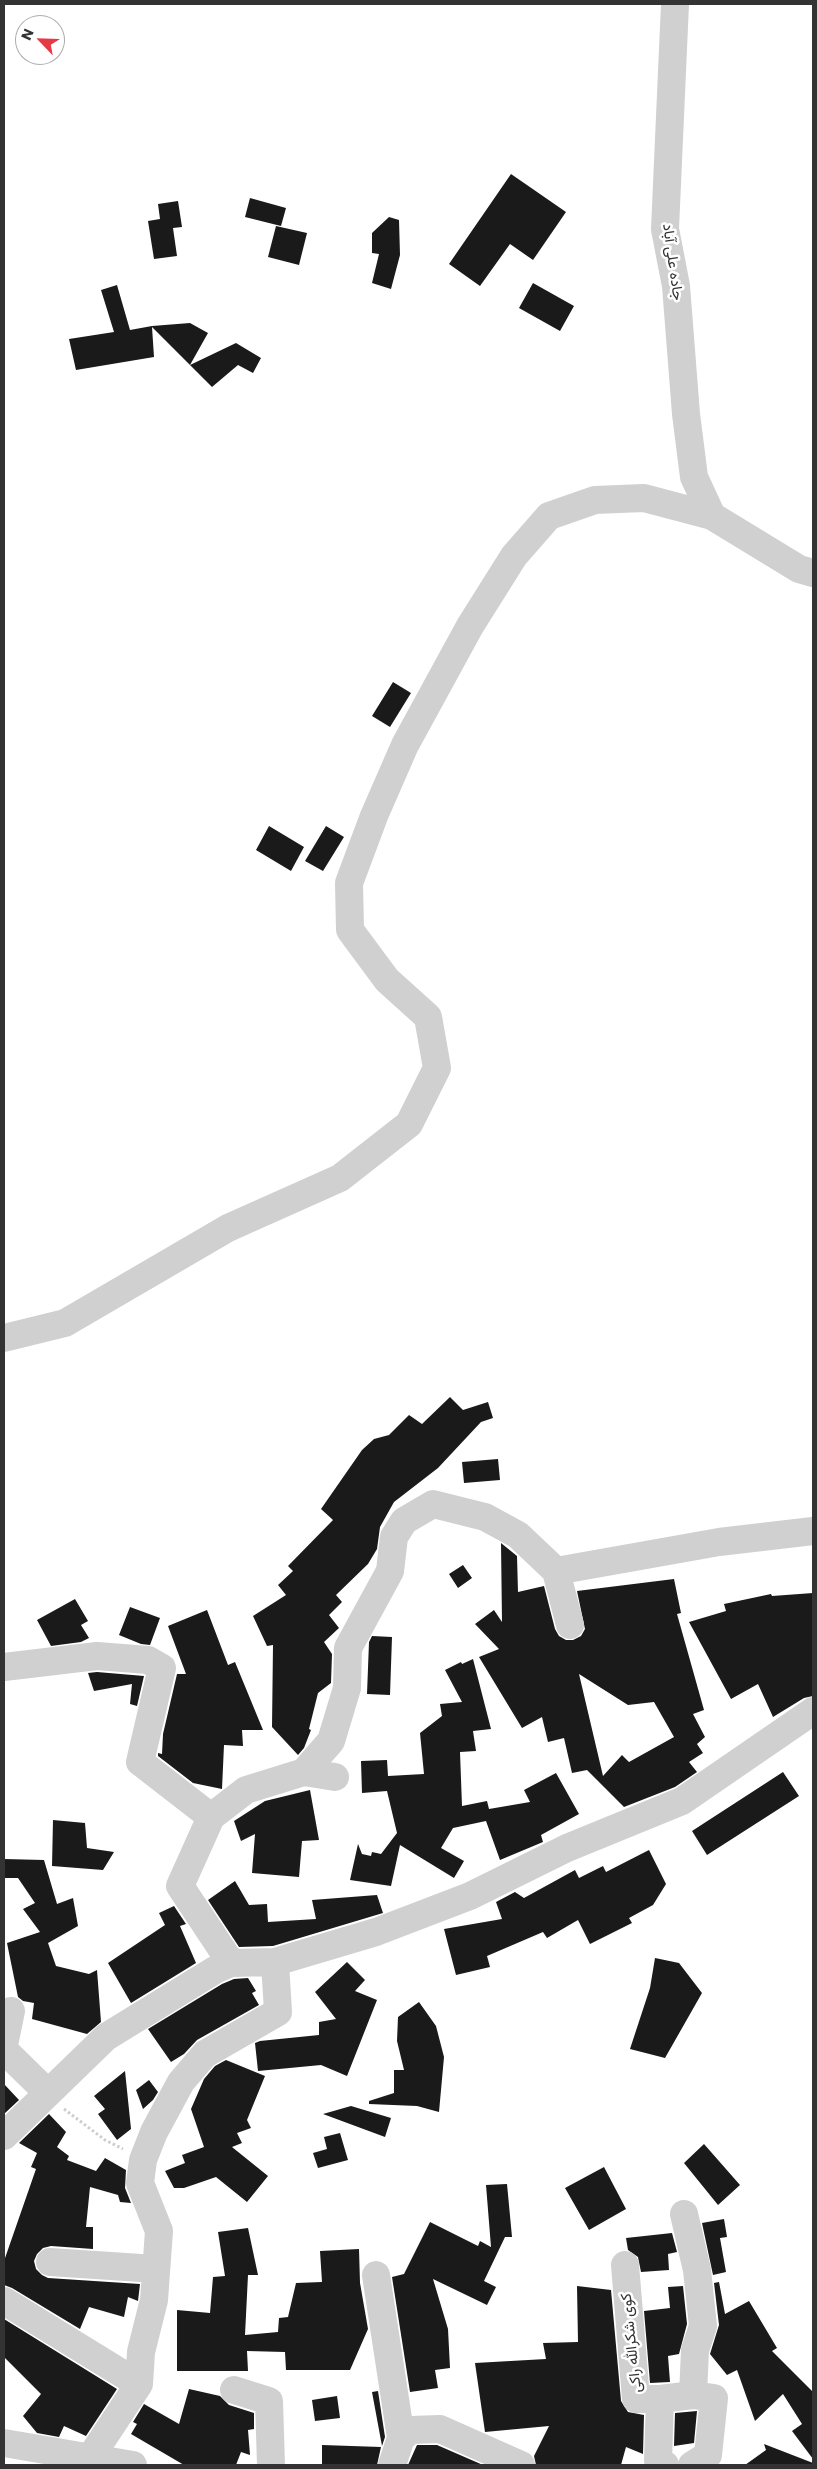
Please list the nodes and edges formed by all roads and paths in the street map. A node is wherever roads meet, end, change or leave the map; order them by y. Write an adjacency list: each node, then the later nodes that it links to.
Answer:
1 (675, 4): 2 (street, جاده علی آباد)
2 (712, 516): 3 (street); 4 (street)
3 (813, 573)
4 (4, 1338)
5 (813, 1531): 6 (street)
6 (556, 1570): 7 (street); 10 (street)
7 (570, 1625)
8 (4, 1667): 12 (street)
9 (813, 1711): 13 (street)
10 (304, 1772): 11 (street); 12 (street)
11 (336, 1777)
12 (211, 1817): 14 (street)
13 (275, 1962): 14 (street); 20 (street)
14 (231, 1963): 18 (street)
15 (11, 2011): 16 (street)
16 (4, 2045)
17 (4, 2050): 18 (street)
18 (47, 2092): 19 (street); 20 (path)
19 (4, 2136)
20 (143, 2160): 24 (street)
21 (684, 2214): 29 (street)
22 (50, 2262): 24 (street)
23 (625, 2264): 30 (street, کوی شکرالله راکی)
24 (156, 2269): 27 (street)
25 (376, 2275): 31 (street)
26 (4, 2301): 27 (street)
27 (139, 2384): 33 (street)
28 (234, 2390): 35 (street)
29 (693, 2395): 30 (street); 39 (street)
30 (660, 2399): 38 (street)
31 (401, 2438): 36 (street); 37 (street)
32 (4, 2443): 33 (street)
33 (90, 2458): 34 (street)
34 (133, 2465)
35 (271, 2465)
36 (392, 2465)
37 (520, 2465)
38 (665, 2465)
39 (692, 2465)

